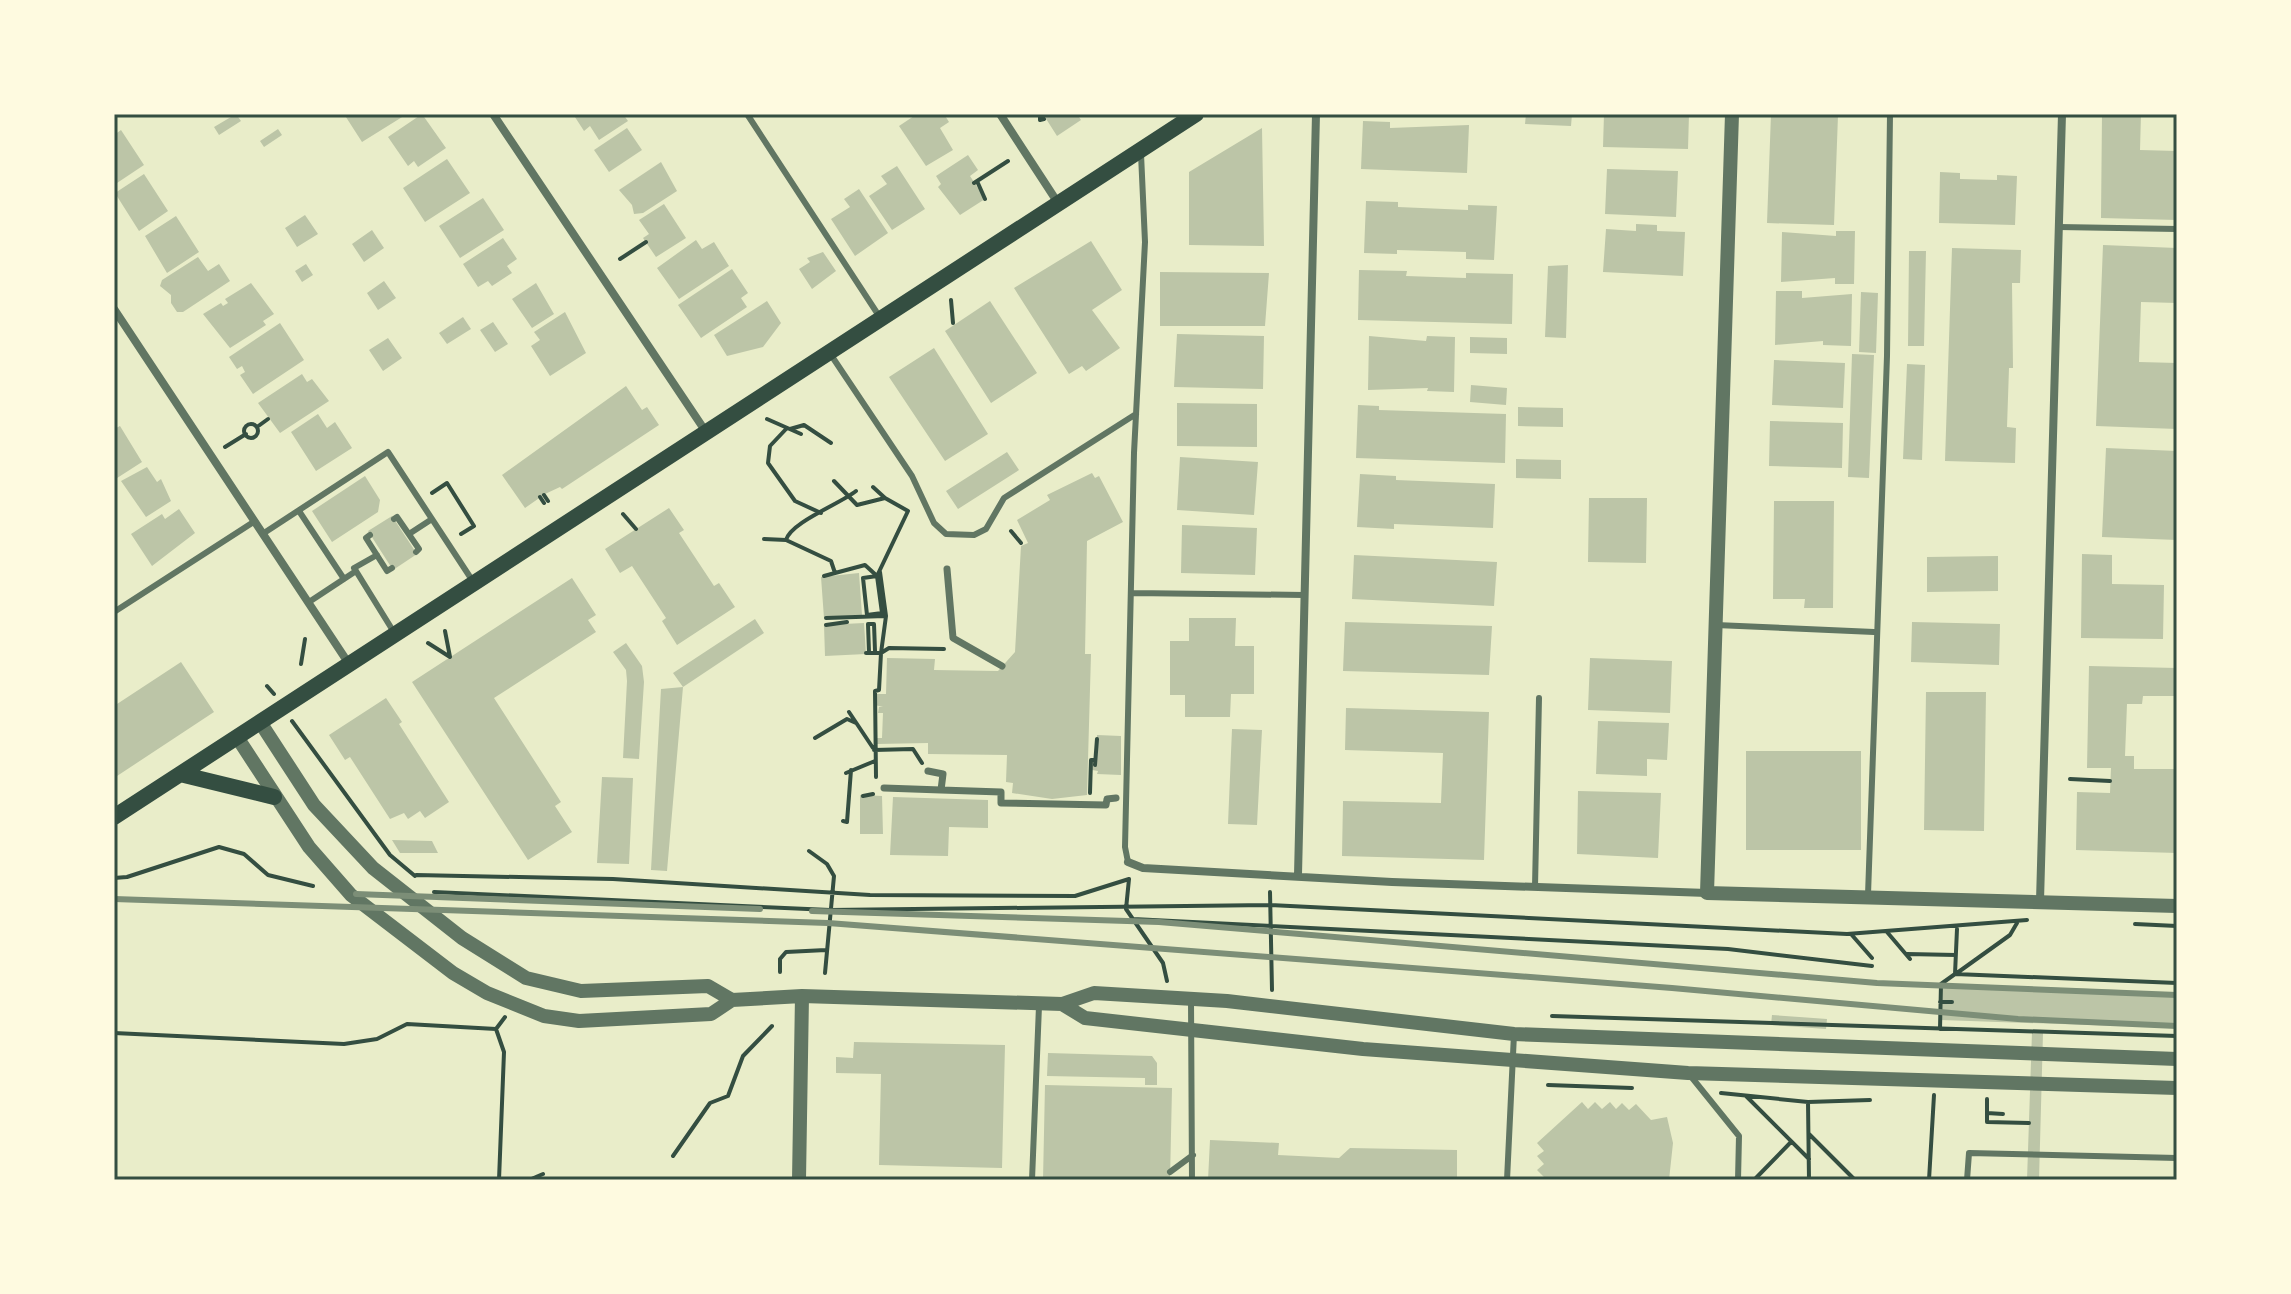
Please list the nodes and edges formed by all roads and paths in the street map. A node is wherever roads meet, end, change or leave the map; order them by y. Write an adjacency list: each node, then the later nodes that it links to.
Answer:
1 (493, 114): 27 (street)
2 (747, 114): 19 (lane)
3 (1000, 114): 12 (street)
4 (1196, 114): 9 (main road)
5 (1316, 114): 66 (street)
6 (1732, 114): 71 (street)
7 (1890, 114): 73 (lane)
8 (2062, 114): 13 (street)
9 (1140, 150): 12 (main road); 22 (lane)
10 (1008, 161): 11 (path)
11 (985, 199)
12 (1058, 203): 19 (main road)
13 (2059, 227): 14 (lane); 116 (street)
14 (2177, 229)
15 (646, 242): 16 (path)
16 (620, 259)
17 (951, 300): 20 (path)
18 (114, 309): 45 (street)
19 (881, 319): 21 (main road)
20 (953, 323)
21 (829, 352): 22 (lane); 27 (main road)
22 (1136, 414): 65 (lane)
23 (268, 419): 25 (path)
24 (767, 419): 26 (path)
25 (257, 427): 28 (path); 28 (path)
26 (789, 429): 29 (path); 30 (path); 41 (path)
27 (706, 432): 64 (main road)
28 (246, 434): 31 (path)
29 (801, 434)
30 (831, 443)
31 (225, 447)
32 (834, 481): 38 (path)
33 (873, 487): 37 (path)
34 (856, 491): 38 (path)
35 (432, 493): 49 (path)
36 (542, 496): 39 (path)
37 (885, 498): 38 (path); 61 (path)
38 (849, 500): 41 (path)
39 (546, 502)
40 (299, 511): 44 (lane); 48 (lane); 63 (lane)
41 (821, 513): 53 (path)
42 (623, 514): 46 (path)
43 (394, 519): 51 (lane)
44 (432, 519): 51 (lane); 64 (lane)
45 (255, 521): 48 (street); 68 (lane)
46 (636, 529)
47 (1011, 531): 54 (path)
48 (264, 533): 67 (street)
49 (461, 534)
50 (370, 535): 56 (lane)
51 (407, 535): 55 (lane)
52 (764, 539): 53 (path)
53 (786, 540): 60 (path)
54 (1021, 543)
55 (416, 552)
56 (379, 554): 57 (lane); 59 (lane)
57 (392, 568)
58 (947, 569): 75 (street)
59 (356, 571): 63 (lane); 74 (lane)
60 (835, 573): 61 (path); 62 (path)
61 (878, 574): 61 (path); 69 (path)
62 (824, 576)
63 (344, 579): 67 (lane)
64 (474, 583): 74 (main road)
65 (1132, 593): 66 (lane); 104 (lane)
66 (1304, 595): 106 (street)
67 (309, 602): 80 (street)
68 (114, 612)
69 (886, 617): 70 (path); 78 (path)
70 (829, 622)
71 (1716, 625): 73 (lane); 112 (street)
72 (445, 631): 77 (path)
73 (1874, 632): 115 (lane)
74 (395, 634): 80 (main road)
75 (953, 638): 78 (path); 81 (street)
76 (305, 639): 79 (path)
77 (428, 643)
78 (879, 653): 78 (path); 90 (path)
79 (301, 664)
80 (349, 664): 84 (main road)
81 (1002, 666)
82 (1539, 698): 110 (lane)
83 (849, 712): 85 (path)
84 (260, 722): 87 (main road); 145 (street)
85 (856, 723): 88 (path); 90 (path)
86 (296, 728): 105 (path)
87 (237, 737): 93 (main road); 98 (street)
88 (815, 738)
89 (1097, 739): 100 (path)
90 (874, 750): 91 (path); 92 (path)
91 (875, 761): 96 (path); 102 (path)
92 (928, 771): 97 (street)
93 (180, 774): 98 (main road); 101 (main road)
94 (2070, 779): 95 (path)
95 (2110, 781)
96 (884, 788): 97 (street)
97 (941, 790): 100 (street)
98 (274, 797): 150 (street)
99 (1116, 798): 100 (street)
100 (1090, 800)
101 (114, 817)
102 (843, 821)
103 (809, 851): 113 (path)
104 (1128, 862): 106 (street); 108 (path)
105 (413, 875): 113 (path); 121 (path)
106 (1298, 875): 110 (street)
107 (114, 878): 109 (path)
108 (1129, 879): 113 (path); 120 (path)
109 (313, 886)
110 (1535, 887): 112 (street)
111 (1270, 892): 117 (path)
112 (1707, 893): 115 (street)
113 (832, 894): 121 (path)
114 (1321, 894): 119 (path)
115 (1868, 895): 116 (street)
116 (2040, 901): 118 (street)
117 (1270, 905): 119 (path); 120 (path); 127 (path)
118 (2177, 906)
119 (1321, 908): 130 (path)
120 (1126, 909): 121 (path); 122 (path)
121 (830, 910): 131 (path)
122 (1133, 919): 127 (path); 138 (path)
123 (2030, 919): 124 (path)
124 (2017, 923): 128 (path); 137 (path)
125 (2121, 923): 126 (path)
126 (2177, 926)
127 (1271, 928): 134 (path); 141 (path)
128 (1957, 928): 129 (path); 132 (path)
129 (1887, 932): 130 (path); 132 (path)
130 (1851, 934): 133 (path)
131 (826, 950): 135 (path); 136 (path)
132 (1956, 955): 137 (path)
133 (1872, 958)
134 (1872, 966)
135 (780, 972)
136 (825, 973)
137 (1955, 974): 139 (path); 147 (path)
138 (1181, 981)
139 (2177, 983)
140 (1260, 988): 141 (path)
141 (1272, 990): 142 (path)
142 (1281, 990)
143 (802, 996): 145 (street); 146 (street); 181 (street)
144 (1191, 998): 149 (street); 155 (lane); 157 (street)
145 (732, 1000): 150 (street)
146 (1039, 1002): 149 (street); 182 (lane)
147 (1940, 1002): 148 (path); 153 (path)
148 (1952, 1002)
149 (1062, 1004): 155 (street)
150 (515, 1005): 154 (path)
151 (1547, 1016): 153 (path)
152 (772, 1026): 174 (path)
153 (1940, 1027): 158 (path); 159 (path)
154 (496, 1029): 156 (path); 179 (path)
155 (1189, 1029): 161 (street); 173 (lane)
156 (114, 1033)
157 (1514, 1034): 160 (street); 161 (lane)
158 (1940, 1035)
159 (2177, 1036)
160 (2177, 1059)
161 (1511, 1062): 162 (street); 184 (lane)
162 (1688, 1073): 163 (street); 185 (lane)
163 (2177, 1088)
164 (1934, 1092): 189 (path)
165 (1746, 1096): 172 (path)
166 (1987, 1099): 168 (path)
167 (1808, 1102): 171 (path)
168 (1987, 1113): 169 (path); 170 (path)
169 (2003, 1114)
170 (2029, 1123)
171 (1808, 1133): 176 (path); 188 (path)
172 (1791, 1142): 176 (path); 186 (path)
173 (1193, 1155): 177 (lane); 183 (lane)
174 (673, 1156)
175 (2177, 1158): 190 (lane)
176 (1809, 1159): 187 (path)
177 (1170, 1172)
178 (543, 1174): 180 (path)
179 (499, 1180)
180 (529, 1180)
181 (799, 1180)
182 (1032, 1180)
183 (1192, 1180)
184 (1507, 1180)
185 (1738, 1180)
186 (1754, 1180)
187 (1809, 1180)
188 (1855, 1180)
189 (1929, 1180)
190 (1967, 1180)

